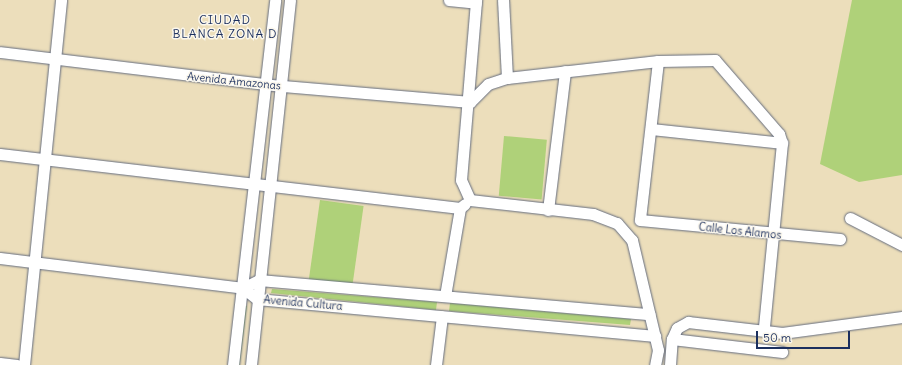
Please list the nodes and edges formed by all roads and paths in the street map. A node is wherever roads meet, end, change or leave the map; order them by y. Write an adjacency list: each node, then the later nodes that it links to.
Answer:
1 (61, 0): 8 (street)
2 (275, 0): 12 (street)
3 (290, 0): 13 (street)
4 (449, 0): 6 (street)
5 (503, 0): 11 (street)
6 (476, 2): 14 (street)
7 (0, 52): 8 (street, Avenida Amazonas)
8 (53, 61): 12 (street, Avenida Amazonas); 18 (street)
9 (658, 61): 10 (street); 15 (street); 16 (street)
10 (565, 71): 11 (street); 23 (street)
11 (507, 78): 14 (street)
12 (267, 84): 13 (street, Avenida Amazonas); 19 (street)
13 (283, 86): 14 (street, Avenida Amazonas); 20 (street)
14 (470, 102): 21 (street)
15 (652, 130): 16 (street); 25 (street, Calle Los Alamos)
16 (782, 143): 25 (street)
17 (0, 154): 18 (street)
18 (45, 159): 19 (street); 29 (street)
19 (256, 182): 20 (street); 31 (street)
20 (272, 184): 22 (street); 30 (street)
21 (470, 200): 22 (street); 23 (street)
22 (460, 208): 32 (street)
23 (548, 210): 34 (street)
24 (850, 218): 27 (street)
25 (774, 235): 26 (street, Calle Los Alamos); 37 (street)
26 (840, 239)
27 (902, 245)
28 (0, 258): 29 (street)
29 (32, 261): 31 (street); 43 (street)
30 (259, 280): 31 (street, Avenida Cultura); 32 (street, Avenida Cultura); 33 (street)
31 (243, 288): 33 (street, Avenida Cultura); 44 (street)
32 (445, 296): 34 (street, Avenida Cultura)
33 (257, 299): 35 (street, Avenida Cultura); 45 (street)
34 (650, 314): 38 (street)
35 (442, 316): 38 (street, Avenida Cultura); 46 (street)
36 (902, 316): 37 (street)
37 (764, 328): 39 (street)
38 (655, 336): 47 (street)
39 (672, 339): 40 (street); 48 (street)
40 (782, 352)
41 (0, 363): 42 (street)
42 (17, 365)
43 (24, 365)
44 (233, 365)
45 (251, 365)
46 (436, 365)
47 (656, 365)
48 (670, 365)

